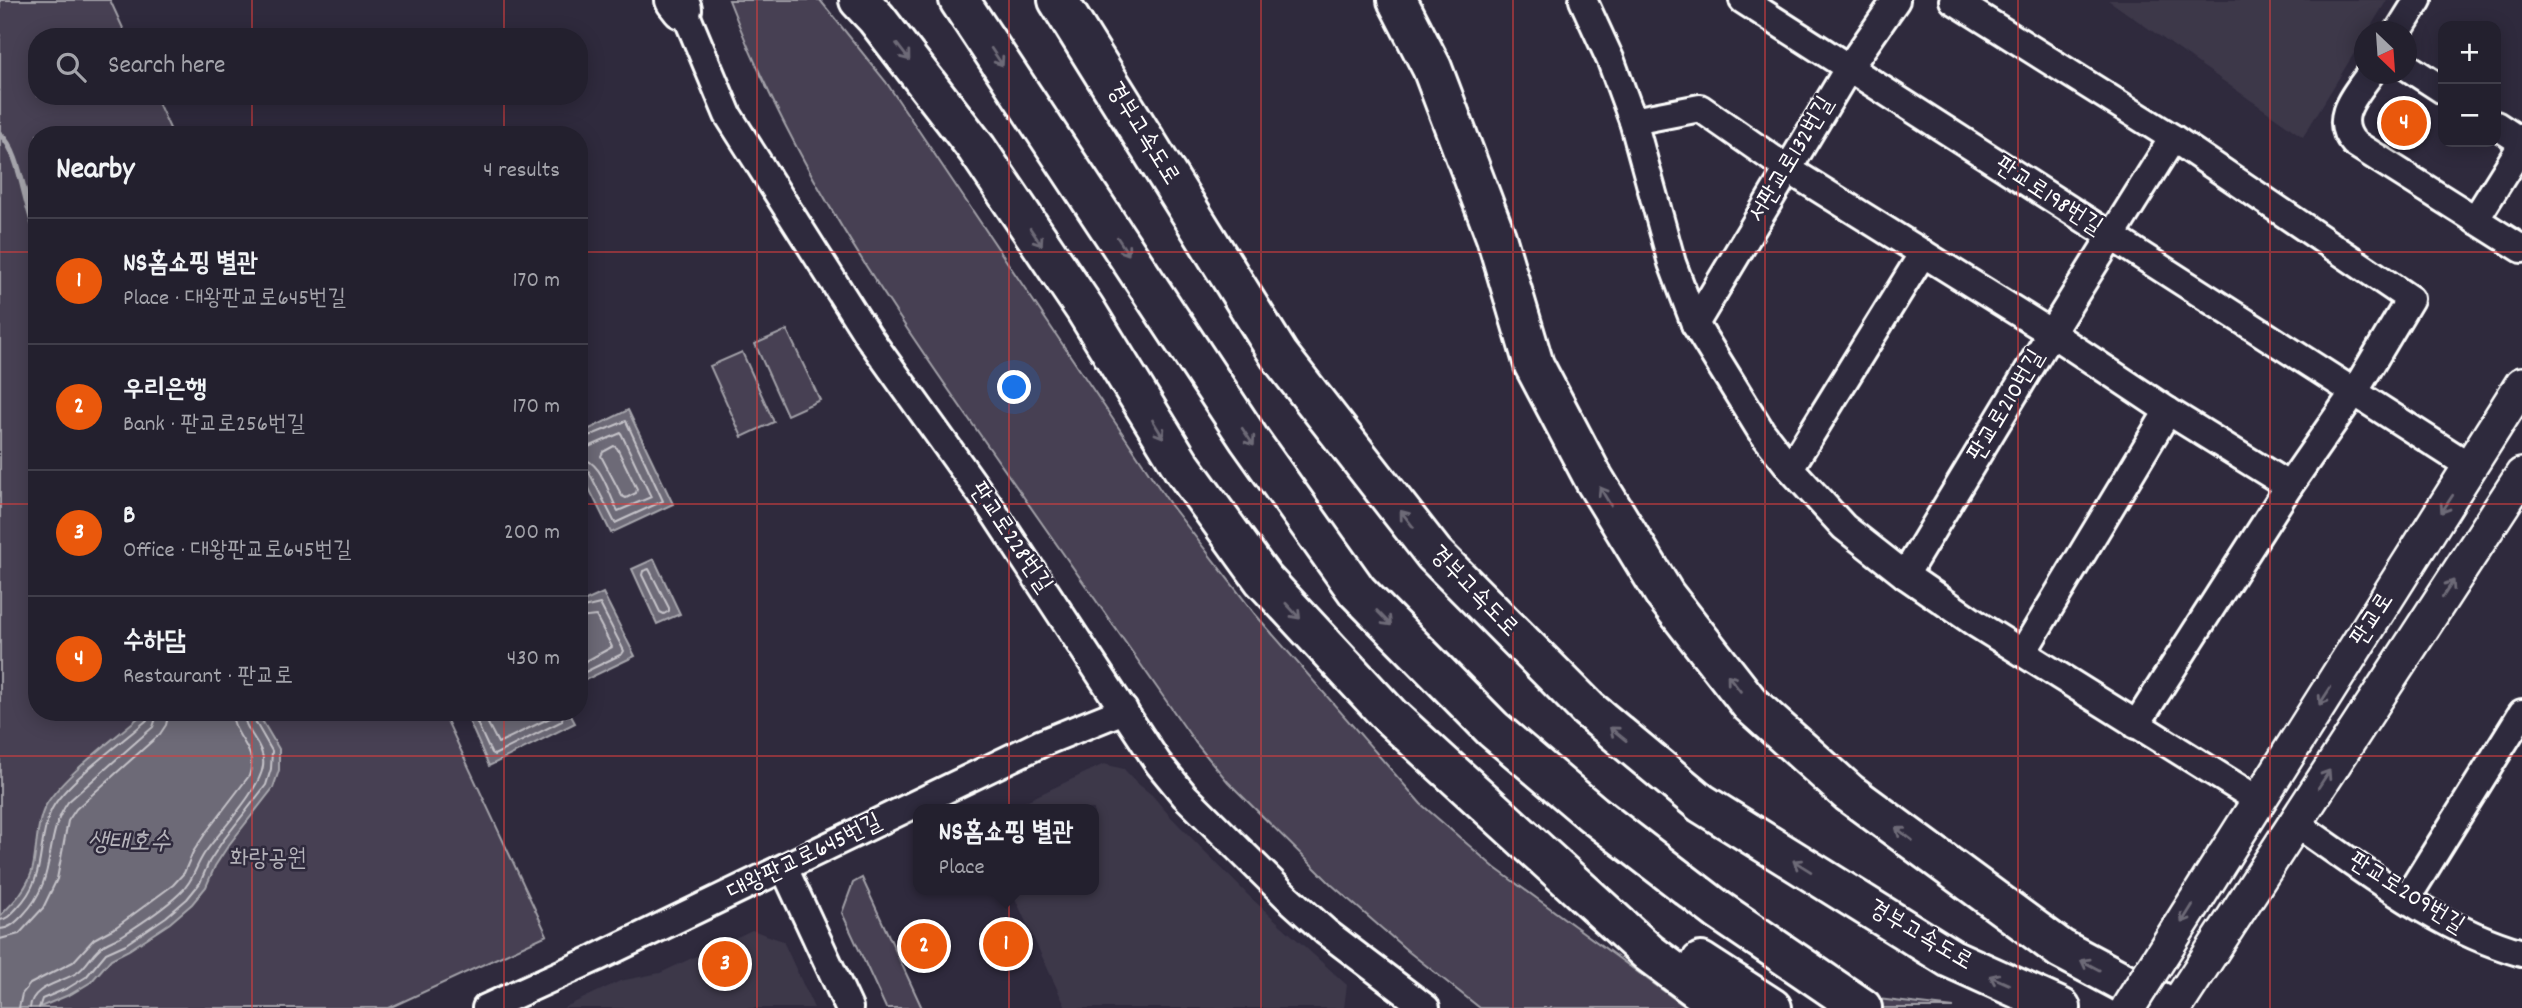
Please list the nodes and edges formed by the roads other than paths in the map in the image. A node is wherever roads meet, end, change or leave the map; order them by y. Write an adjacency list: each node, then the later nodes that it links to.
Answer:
1 (859, 0): 44 (highway, one-way to 44)
2 (959, 0): 54 (highway, one-way to 54)
3 (1058, 0): 55 (highway, 경부고속도로, one-way to 3)
4 (1371, 0): 13 (highway)
5 (1397, 0): 13 (highway)
6 (1583, 0): 18 (street)
7 (1743, 0): 14 (street, 판교로198번길)
8 (1896, 0): 14 (street, 서판교로132번길)
9 (1953, 0): 20 (street)
10 (2418, 0): 12 (street)
11 (679, 3): 38 (street, 판교로228번길)
12 (2405, 21)
13 (1432, 68): 57 (highway, one-way to 13)
14 (1848, 69): 22 (street, 서판교로132번길); 24 (street, 판교로198번길)
15 (2417, 73): 17 (street)
16 (2363, 84): 23 (street)
17 (2438, 87)
18 (1633, 121): 22 (street); 27 (street)
19 (2501, 129): 21 (street)
20 (2173, 138): 24 (street); 30 (street)
21 (2522, 144): 23 (street)
22 (1786, 169): 26 (street); 27 (street, 서판교로132번길)
23 (2475, 220): 25 (street)
24 (2112, 238): 28 (street, 판교로210번길); 30 (street, 판교로198번길)
25 (2522, 249)
26 (1923, 253): 28 (street); 33 (street)
27 (1695, 324): 33 (street)
28 (2051, 334): 31 (street); 36 (street, 판교로210번길)
29 (2522, 384): 32 (main road, 판교로)
30 (2354, 391): 32 (street, 판교로198번길); 34 (street)
31 (2168, 411): 34 (street); 37 (street)
32 (2471, 467): 41 (main road, 판교로, one-way to 41)
33 (1790, 468): 36 (street)
34 (2289, 486): 40 (street)
35 (2519, 487): 45 (main road, 판교로, one-way to 35)
36 (1905, 576): 37 (street)
37 (2023, 652): 40 (street)
38 (1124, 710): 42 (street, 대왕판교로645번길); 49 (street, 판교로228번길)
39 (2522, 713): 47 (street)
40 (2136, 725): 41 (street)
41 (2258, 800): 56 (main road, 판교로, one-way to 56, bridge)
42 (916, 804)
43 (913, 806): 46 (street, 대왕판교로645번길)
44 (1506, 821): 52 (highway); 53 (highway)
45 (2295, 823): 47 (street, 판교로209번길); 57 (main road, 판교로)
46 (784, 868): 50 (street, 대왕판교로645번길); 51 (street)
47 (2407, 898): 48 (street, 판교로209번길)
48 (2522, 953)
49 (1416, 1006)
50 (486, 1008)
51 (849, 1008)
52 (1723, 1008)
53 (1772, 1008)
54 (1862, 1008)
55 (2061, 1008)
56 (2128, 1008)
57 (2174, 1008)

